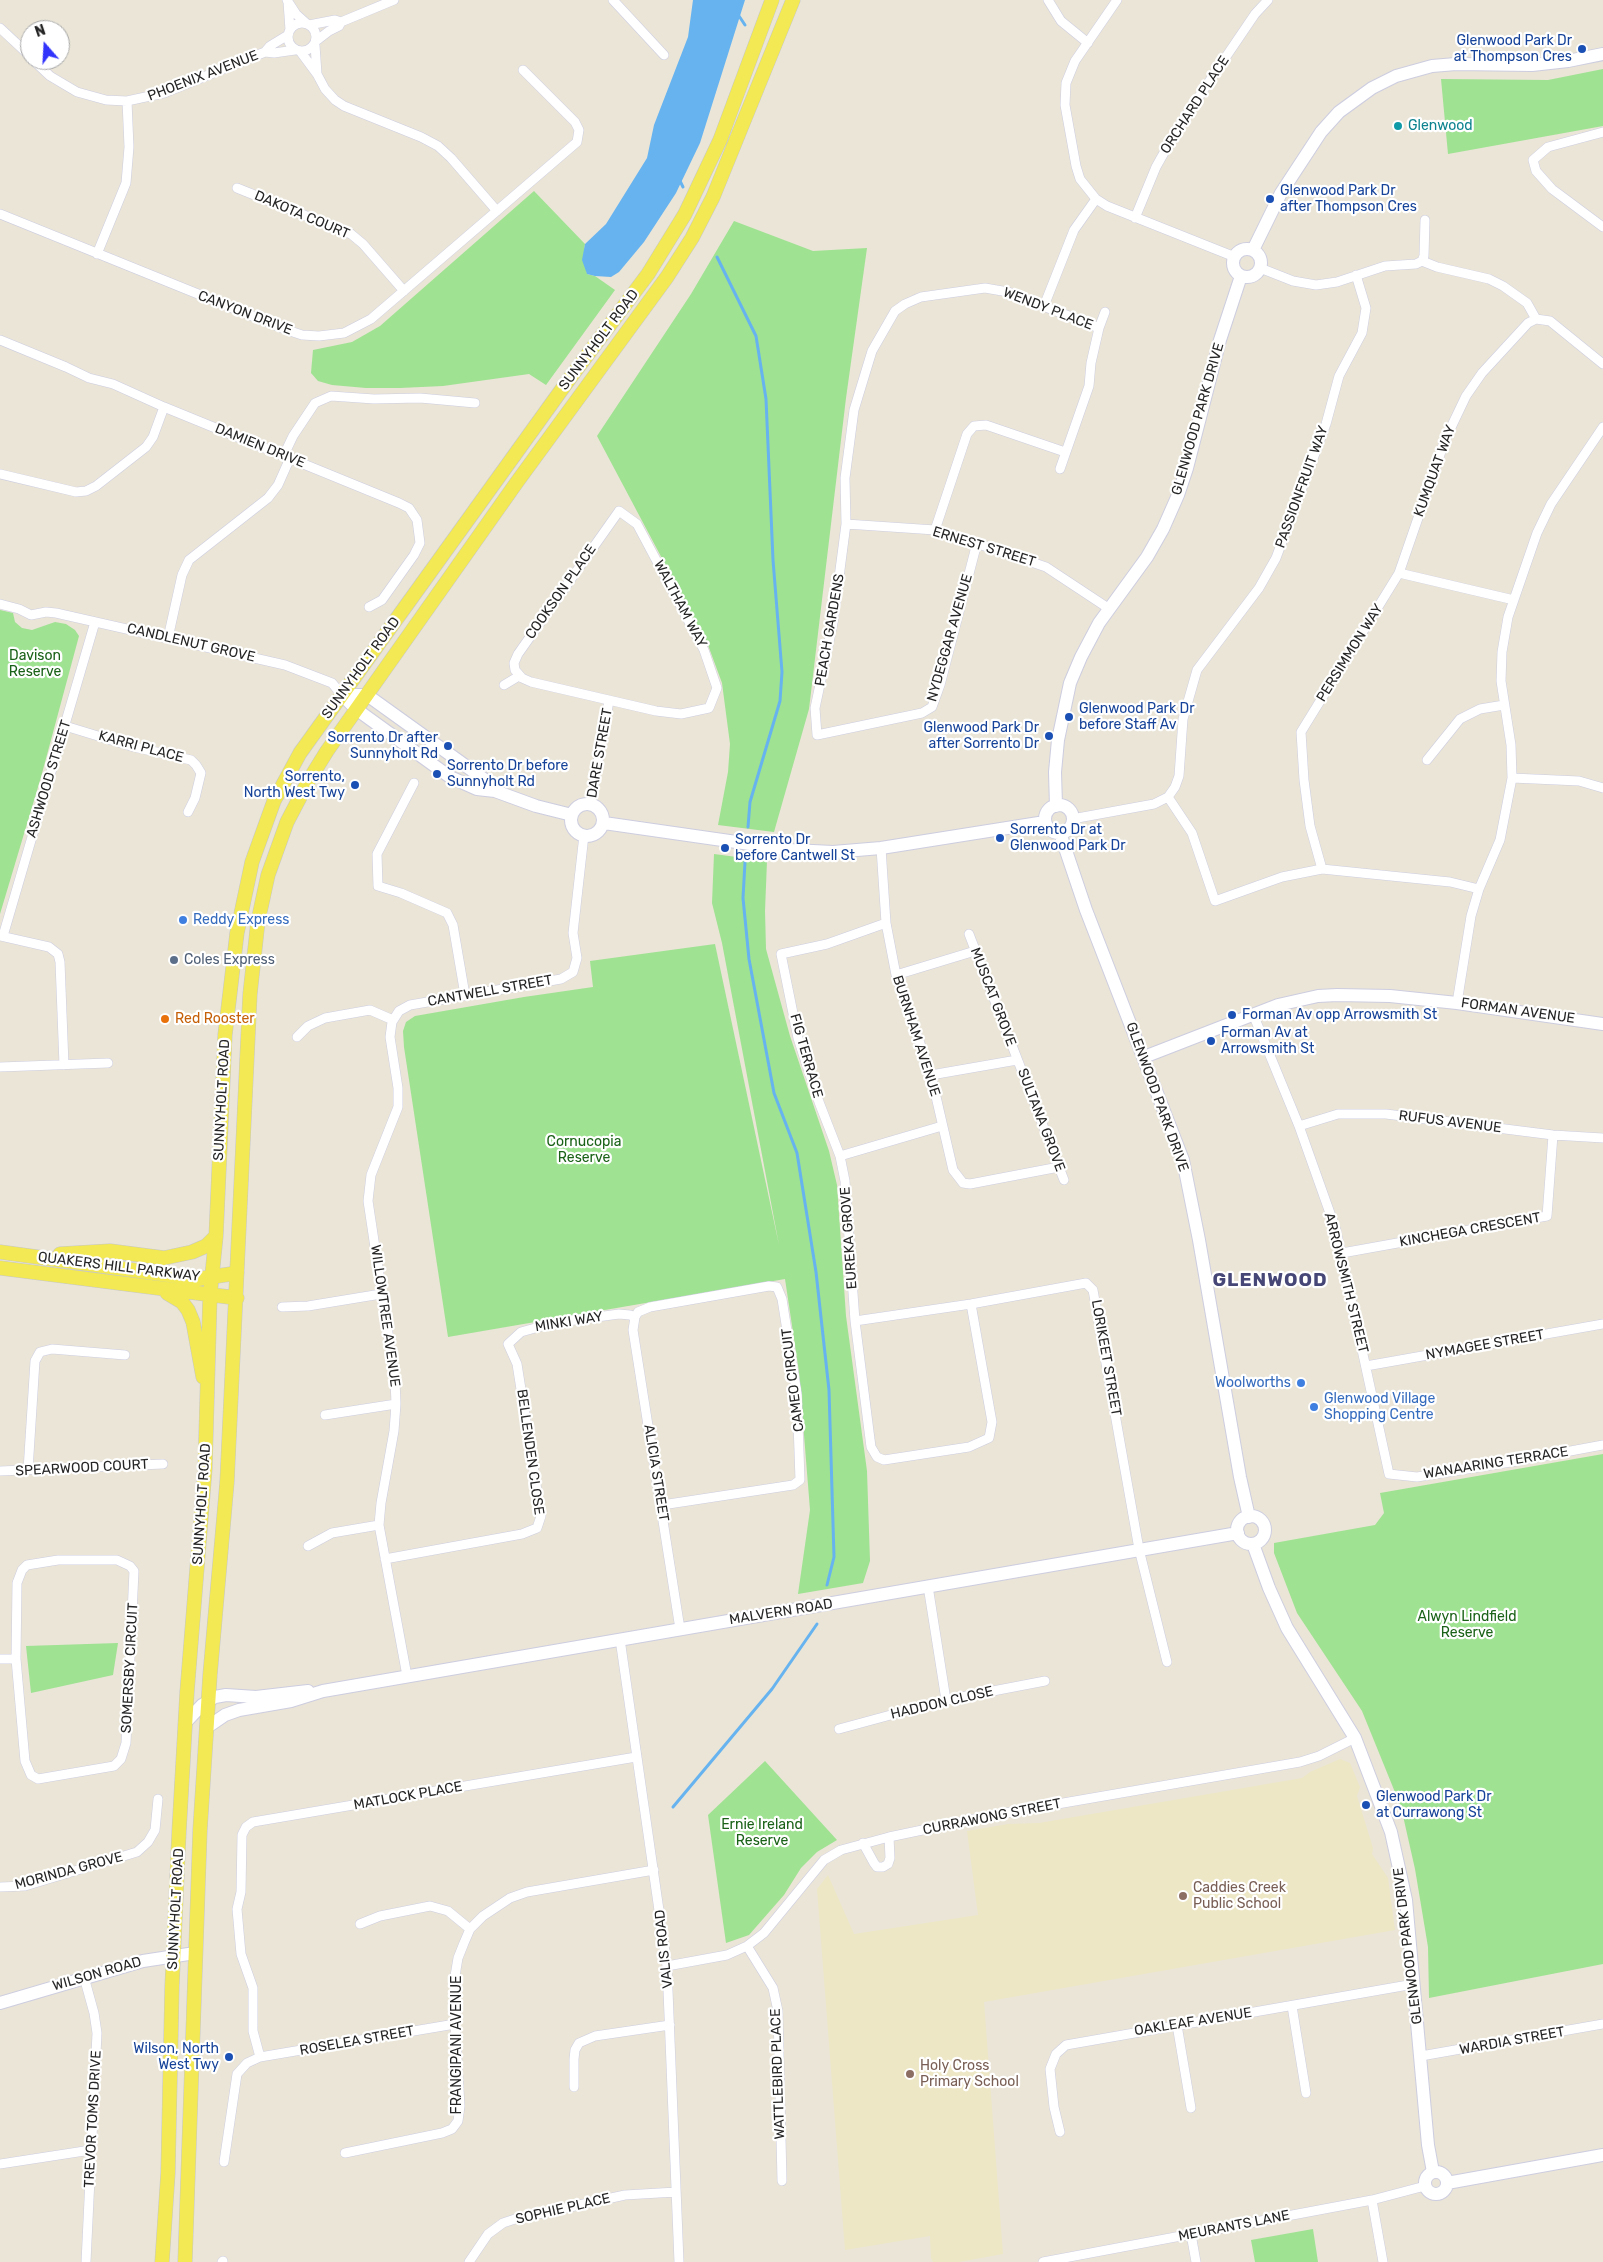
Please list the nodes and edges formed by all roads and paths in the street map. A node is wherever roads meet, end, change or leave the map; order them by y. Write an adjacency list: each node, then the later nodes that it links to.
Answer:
1 (394, 0): 9 (street)
2 (772, 0): 67 (main road, SUNNYHOLT ROAD)
3 (793, 0): 68 (main road, SUNNYHOLT ROAD)
4 (1048, 0): 14 (street)
5 (1117, 0): 14 (street)
6 (1268, 0): 29 (street, ORCHARD PLACE)
7 (288, 1): 10 (street); 12 (street)
8 (617, 1): 19 (street)
9 (340, 22): 10 (street); 13 (street)
10 (308, 24): 12 (street); 13 (street)
11 (0, 28): 15 (street)
12 (289, 32): 16 (street); 17 (street, PHOENIX AVENUE)
13 (316, 43): 16 (street); 22 (street)
14 (1088, 43): 26 (street)
15 (20, 47)
16 (298, 51): 17 (street, PHOENIX AVENUE); 22 (street)
17 (265, 52): 23 (street, PHOENIX AVENUE)
18 (1603, 54): 32 (street)
19 (664, 55)
20 (44, 70): 23 (street, PHOENIX AVENUE)
21 (523, 70): 27 (street, CANYON DRIVE)
22 (318, 74): 27 (street)
23 (127, 101): 33 (street)
24 (1603, 132): 31 (street)
25 (237, 188): 39 (street, DAKOTA COURT)
26 (1096, 199): 29 (street); 40 (street)
27 (497, 211): 39 (street, CANYON DRIVE)
28 (0, 214): 33 (street, CANYON DRIVE)
29 (1135, 218): 34 (street)
30 (1425, 220): 35 (street)
31 (1603, 227)
32 (1253, 250): 34 (street); 36 (street)
33 (97, 254): 39 (street, CANYON DRIVE)
34 (1235, 257): 38 (street)
35 (1422, 260): 37 (street); 43 (street)
36 (1260, 268): 37 (street); 38 (street)
37 (1356, 275): 79 (street, PASSIONFRUIT WAY)
38 (1241, 276): 62 (street, GLENWOOD PARK DRIVE)
39 (404, 291)
40 (1044, 306): 41 (street, WENDY PLACE); 44 (street, WENDY PLACE)
41 (895, 311): 55 (street, PEACH GARDENS)
42 (1106, 312): 44 (street, WENDY PLACE)
43 (1536, 319): 46 (street); 58 (street, KUMQUAT WAY)
44 (1099, 328): 50 (street)
45 (0, 340): 48 (street, DAMIEN DRIVE)
46 (1603, 364)
47 (476, 403): 51 (street)
48 (164, 407): 51 (street, DAMIEN DRIVE); 53 (street)
49 (1603, 427): 59 (street)
50 (1065, 452): 52 (street); 56 (street)
51 (287, 456): 61 (street, DAMIEN DRIVE); 64 (street)
52 (1060, 469)
53 (0, 474)
54 (619, 511): 65 (street, COOKSON PLACE); 69 (street, WALTHAM WAY)
55 (846, 524): 56 (street, ERNEST STREET); 73 (street, PEACH GARDENS)
56 (935, 530): 57 (street, ERNEST STREET)
57 (977, 543): 62 (street, ERNEST STREET); 73 (street, NYDEGGAR AVENUE)
58 (1399, 573): 59 (street); 90 (street, PERSIMMON WAY)
59 (1514, 600): 70 (street)
60 (0, 604): 63 (street, CANDLENUT GROVE)
61 (370, 607)
62 (1108, 608): 81 (street, GLENWOOD PARK DRIVE)
63 (95, 622): 64 (street, CANDLENUT GROVE); 72 (street, ASHWOOD STREET)
64 (168, 638): 67 (street, CANDLENUT GROVE)
65 (519, 676): 66 (street); 69 (street)
66 (504, 685)
67 (342, 695): 68 (street); 71 (street); 116 (main road, SUNNYHOLT ROAD)
68 (366, 695): 71 (main road, SUNNYHOLT ROAD); 78 (street)
69 (609, 701): 80 (street, DARE STREET)
70 (1504, 705): 74 (street); 75 (street)
71 (356, 709): 78 (street); 121 (main road, SUNNYHOLT ROAD)
72 (65, 726): 82 (street, KARRI PLACE); 94 (street, ASHWOOD STREET)
73 (817, 735)
74 (1427, 760)
75 (1512, 778): 77 (street); 91 (street)
76 (414, 783): 97 (street)
77 (1603, 788)
78 (495, 791): 83 (street)
79 (1168, 797): 84 (street); 90 (street)
80 (590, 805): 83 (street); 85 (street)
81 (1056, 806): 84 (street); 86 (street)
82 (188, 812)
83 (572, 815): 88 (street)
84 (1072, 819): 87 (street)
85 (604, 822): 88 (street); 89 (street)
86 (1045, 822): 87 (street); 89 (street)
87 (1060, 833): 103 (street, GLENWOOD PARK DRIVE)
88 (584, 835): 97 (street, CANTWELL STREET)
89 (881, 848): 92 (street, BURNHAM AVENUE)
90 (1322, 869): 91 (street)
91 (1479, 889): 98 (street)
92 (886, 923): 96 (street, BURNHAM AVENUE); 113 (street, FIG TERRACE)
93 (969, 934): 95 (street, MUSCAT GROVE)
94 (1, 936): 106 (street)
95 (975, 951): 96 (street); 104 (street, MUSCAT GROVE)
96 (896, 975): 108 (street, BURNHAM AVENUE)
97 (465, 995): 100 (street, CANTWELL STREET)
98 (1457, 1002): 99 (street, FORMAN AVENUE); 101 (street, FORMAN AVENUE)
99 (1253, 1014): 103 (street, FORMAN AVENUE); 110 (street, ARROWSMITH STREET)
100 (393, 1020): 102 (street); 124 (street, WILLOWTREE AVENUE)
101 (1603, 1024)
102 (296, 1038)
103 (1144, 1057): 144 (street, GLENWOOD PARK DRIVE)
104 (1017, 1060): 108 (street); 114 (street, SULTANA GROVE)
105 (108, 1063): 106 (street)
106 (64, 1065): 107 (street)
107 (0, 1067)
108 (931, 1075): 109 (street, BURNHAM AVENUE)
109 (942, 1126): 113 (street); 114 (street, BURNHAM AVENUE)
110 (1299, 1126): 111 (street, RUFUS AVENUE); 118 (street, ARROWSMITH STREET)
111 (1553, 1135): 112 (street, RUFUS AVENUE); 118 (street, KINCHEGA CRESCENT)
112 (1603, 1138)
113 (840, 1156): 130 (street, EUREKA GROVE)
114 (1059, 1167): 115 (street, SULTANA GROVE)
115 (1064, 1180)
116 (216, 1236): 119 (main road); 122 (main road, SUNNYHOLT ROAD)
117 (0, 1252): 119 (main road, QUAKERS HILL PARKWAY)
118 (1342, 1253): 134 (street, ARROWSMITH STREET)
119 (37, 1256): 122 (main road, QUAKERS HILL PARKWAY)
120 (0, 1268): 123 (main road, QUAKERS HILL PARKWAY)
121 (237, 1273): 122 (main road, QUAKERS HILL PARKWAY); 126 (main road, SUNNYHOLT ROAD)
122 (212, 1278): 125 (main road, SUNNYHOLT ROAD)
123 (162, 1290): 125 (main road, QUAKERS HILL PARKWAY); 135 (main road)
124 (381, 1294): 128 (street); 136 (street, WILLOWTREE AVENUE)
125 (210, 1295): 126 (main road, QUAKERS HILL PARKWAY); 135 (main road, SUNNYHOLT ROAD)
126 (237, 1298): 161 (main road, SUNNYHOLT ROAD)
127 (971, 1304): 130 (street, LORIKEET STREET); 130 (street, EUREKA GROVE); 149 (street, LORIKEET STREET)
128 (282, 1307)
129 (635, 1317): 132 (street, MINKI WAY); 143 (street, ALICIA STREET); 143 (street, CAMEO CIRCUIT)
130 (855, 1321)
131 (1603, 1324): 134 (street, NYMAGEE STREET)
132 (508, 1344): 150 (street, BELLENDEN CLOSE)
133 (125, 1356): 140 (street)
134 (1366, 1366): 142 (street, ARROWSMITH STREET)
135 (208, 1404): 162 (main road, SUNNYHOLT ROAD)
136 (396, 1404): 137 (street); 145 (street, WILLOWTREE AVENUE)
137 (325, 1415)
138 (1603, 1445): 142 (street, WANAARING TERRACE)
139 (163, 1464): 140 (street, SPEARWOOD COURT)
140 (28, 1470): 141 (street, SPEARWOOD COURT)
141 (0, 1471)
142 (1389, 1474)
143 (662, 1505): 152 (street, ALICIA STREET)
144 (1249, 1517): 146 (street); 147 (street)
145 (379, 1526): 148 (street); 150 (street, WILLOWTREE AVENUE)
146 (1238, 1533): 147 (street); 149 (street, MALVERN ROAD)
147 (1253, 1544): 165 (street, GLENWOOD PARK DRIVE)
148 (308, 1546)
149 (1139, 1549): 151 (street, MALVERN ROAD); 156 (street)
150 (385, 1559): 157 (street, WILLOWTREE AVENUE)
151 (928, 1586): 152 (street, MALVERN ROAD); 160 (street)
152 (680, 1629): 153 (street, MALVERN ROAD)
153 (620, 1639): 157 (street, MALVERN ROAD); 166 (street, VALIS ROAD)
154 (16, 1658): 154 (street, SOMERSBY CIRCUIT); 155 (street)
155 (0, 1659)
156 (1167, 1662)
157 (407, 1676): 159 (street, MALVERN ROAD)
158 (1045, 1681): 160 (street, HADDON CLOSE)
159 (324, 1691): 161 (street, MALVERN ROAD); 163 (street, MALVERN ROAD)
160 (946, 1700): 164 (street, HADDON CLOSE)
161 (208, 1701): 162 (street); 163 (main road, SUNNYHOLT ROAD)
162 (186, 1722): 176 (main road, SUNNYHOLT ROAD)
163 (206, 1728): 175 (main road, SUNNYHOLT ROAD)
164 (839, 1730)
165 (1355, 1738): 168 (street, CURRAWONG STREET); 179 (street, GLENWOOD PARK DRIVE)
166 (636, 1757): 170 (street, VALIS ROAD); 187 (street, MATLOCK PLACE)
167 (158, 1799): 171 (street, MORINDA GROVE)
168 (889, 1837): 169 (street, CURRAWONG STREET); 169 (street)
169 (863, 1843): 174 (street, CURRAWONG STREET)
170 (654, 1870): 173 (street, FRANGIPANI AVENUE); 177 (street, VALIS ROAD)
171 (0, 1888)
172 (360, 1924): 173 (street)
173 (470, 1929): 182 (street, FRANGIPANI AVENUE)
174 (747, 1946): 177 (street, CURRAWONG STREET); 198 (street, WATTLEBIRD PLACE)
175 (195, 1953): 176 (street, WILSON ROAD); 206 (main road, SUNNYHOLT ROAD)
176 (173, 1956): 178 (street, WILSON ROAD); 205 (main road, SUNNYHOLT ROAD)
177 (667, 1966): 183 (street, VALIS ROAD)
178 (84, 1977): 180 (street, WILSON ROAD); 192 (street, TREVOR TOMS DRIVE)
179 (1414, 1984): 181 (street, OAKLEAF AVENUE); 186 (street, GLENWOOD PARK DRIVE)
180 (0, 2003)
181 (1292, 2006): 185 (street, OAKLEAF AVENUE); 189 (street)
182 (455, 2024): 187 (street, ROSELEA STREET); 193 (street, FRANGIPANI AVENUE)
183 (670, 2024): 188 (street); 201 (street, VALIS ROAD)
184 (1603, 2024): 186 (street, WARDIA STREET)
185 (1177, 2025): 190 (street); 191 (street, OAKLEAF AVENUE)
186 (1421, 2056): 197 (street, GLENWOOD PARK DRIVE)
187 (260, 2057): 195 (street)
188 (574, 2087)
189 (1306, 2093)
190 (1191, 2108)
191 (1060, 2132)
192 (91, 2150): 196 (street); 204 (street, TREVOR TOMS DRIVE)
193 (345, 2153)
194 (1603, 2155): 199 (street)
195 (224, 2162)
196 (0, 2164)
197 (1433, 2172): 199 (street); 200 (street)
198 (782, 2181)
199 (1447, 2183): 200 (street)
200 (1425, 2186): 202 (street, MEURANTS LANE)
201 (676, 2192): 207 (street, SOPHIE PLACE); 208 (street, VALIS ROAD)
202 (1372, 2200): 203 (street, MEURANTS LANE); 211 (street)
203 (1192, 2234): 209 (street, MEURANTS LANE); 210 (street)
204 (86, 2262)
205 (162, 2262)
206 (185, 2262)
207 (469, 2262)
208 (679, 2262)
209 (1043, 2262)
210 (1196, 2262)
211 (1383, 2262)

